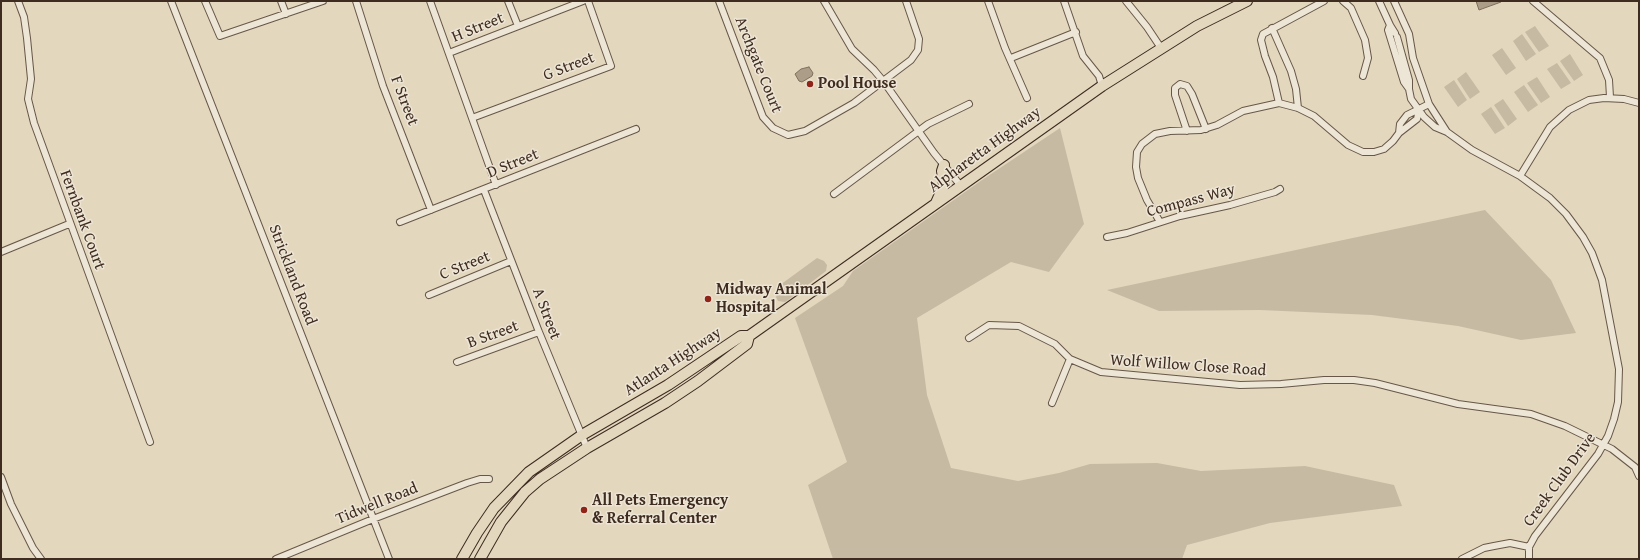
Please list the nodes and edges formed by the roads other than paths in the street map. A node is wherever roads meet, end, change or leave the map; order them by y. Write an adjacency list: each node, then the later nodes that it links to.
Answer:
1 (18, 1): 62 (street, Fernbank Court)
2 (171, 1): 80 (street, Strickland Road)
3 (205, 1): 23 (street)
4 (281, 1): 23 (street)
5 (323, 1): 23 (street)
6 (356, 1): 59 (street, F Street)
7 (430, 1): 30 (street)
8 (508, 1): 25 (street)
9 (583, 1): 25 (street, H Street)
10 (588, 1): 44 (street, G Street)
11 (719, 1): 34 (street, Archgate Court)
12 (824, 1): 34 (street)
13 (906, 1): 34 (street, Archgate Court)
14 (988, 1): 32 (street)
15 (1064, 1): 27 (street)
16 (1126, 1): 28 (street)
17 (1247, 1): 28 (main road, Alpharetta Highway)
18 (1324, 1): 26 (street)
19 (1343, 1): 33 (street)
20 (1379, 1): 24 (street, Creek Club Drive)
21 (1394, 1): 29 (street, Creek Club Drive)
22 (1533, 1): 36 (street)
23 (286, 14)
24 (1390, 25): 31 (street, Creek Club Drive); 31 (street, Creek Club Drive)
25 (518, 26): 30 (street, H Street)
26 (1272, 28): 38 (street); 42 (street)
27 (1076, 32): 32 (street); 35 (street)
28 (1161, 48): 35 (main road, Alpharetta Highway)
29 (1412, 50): 31 (street); 41 (street, Creek Club Drive)
30 (449, 53): 44 (street)
31 (1399, 54): 43 (street, Creek Club Drive)
32 (1011, 58): 37 (street)
33 (1363, 76)
34 (884, 82): 48 (street)
35 (1102, 86): 54 (main road, Alpharetta Highway)
36 (1610, 97): 39 (street); 52 (street)
37 (1027, 98)
38 (1279, 103): 42 (street); 45 (street)
39 (1639, 103)
40 (969, 104): 48 (street)
41 (1429, 104): 43 (street); 49 (street, Creek Club Drive)
42 (1298, 108): 50 (street)
43 (1419, 110): 49 (street, Creek Club Drive); 50 (street); 50 (street)
44 (472, 118): 53 (street)
45 (1206, 129): 47 (street); 47 (street)
46 (636, 130): 53 (street, D Street)
47 (1187, 130): 61 (street)
48 (918, 131): 51 (street); 57 (street)
49 (1447, 132): 52 (street, Creek Club Drive)
50 (1399, 133)
51 (944, 165): 54 (street); 58 (main road)
52 (1520, 176): 75 (street, Creek Club Drive)
53 (496, 185): 56 (street, D Street)
54 (961, 186): 58 (main road, Alpharetta Highway)
55 (1280, 189): 61 (street, Compass Way)
56 (484, 190): 59 (street, D Street); 65 (street, A Street)
57 (834, 194)
58 (936, 204): 68 (main road, Alpharetta Highway)
59 (431, 210): 60 (street, D Street)
60 (400, 222)
61 (1160, 222): 63 (street, Compass Way)
62 (69, 224): 64 (street); 74 (street, Fernbank Court)
63 (1107, 237)
64 (1, 252)
65 (511, 261): 66 (street, C Street); 67 (street, A Street)
66 (429, 295)
67 (539, 332): 71 (street, B Street); 73 (street, A Street)
68 (748, 336): 73 (main road, Atlanta Highway); 76 (main road, Atlanta Highway)
69 (969, 338): 70 (street, Wolf Willow Close Road)
70 (1070, 359): 72 (street); 75 (street, Wolf Willow Close Road)
71 (457, 362)
72 (1052, 403)
73 (582, 435): 76 (street, A Street); 85 (main road, Atlanta Highway)
74 (150, 442)
75 (1603, 445): 77 (street, Wolf Willow Close Road); 81 (street, Creek Club Drive)
76 (587, 448): 86 (main road, Atlanta Highway)
77 (1639, 476)
78 (1, 477): 82 (street)
79 (489, 479): 80 (street, Tidwell Road)
80 (373, 519): 83 (street, Tidwell Road); 84 (street, Strickland Road)
81 (1529, 547): 87 (street); 88 (street, Creek Club Drive)
82 (41, 559)
83 (276, 559)
84 (389, 559)
85 (462, 559)
86 (481, 559)
87 (1462, 559)
88 (1529, 559)

